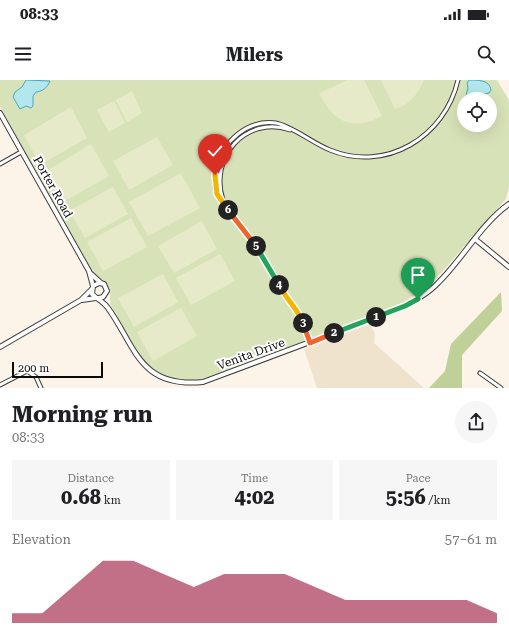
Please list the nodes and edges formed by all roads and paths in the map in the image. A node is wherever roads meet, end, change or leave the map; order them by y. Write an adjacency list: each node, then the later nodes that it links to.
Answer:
1 (458, 80): 15 (street)
2 (0, 113): 3 (street, Porter Road)
3 (22, 152): 4 (street); 8 (street, Porter Road)
4 (0, 164)
5 (509, 204): 6 (street, Venita Drive)
6 (475, 239): 7 (street); 15 (street, Venita Drive)
7 (509, 267)
8 (89, 271): 9 (street, Porter Road); 10 (street, Porter Road)
9 (102, 283): 10 (street); 11 (street)
10 (92, 287): 12 (street); 13 (street)
11 (106, 295): 12 (street); 14 (street, Venita Drive)
12 (97, 298): 13 (street); 14 (street, Venita Drive)
13 (81, 300): 16 (street)
14 (109, 309): 15 (street, Venita Drive)
15 (310, 343)
16 (0, 347)
17 (480, 373): 20 (street)
18 (0, 385): 19 (street)
19 (41, 388)
20 (501, 388)

